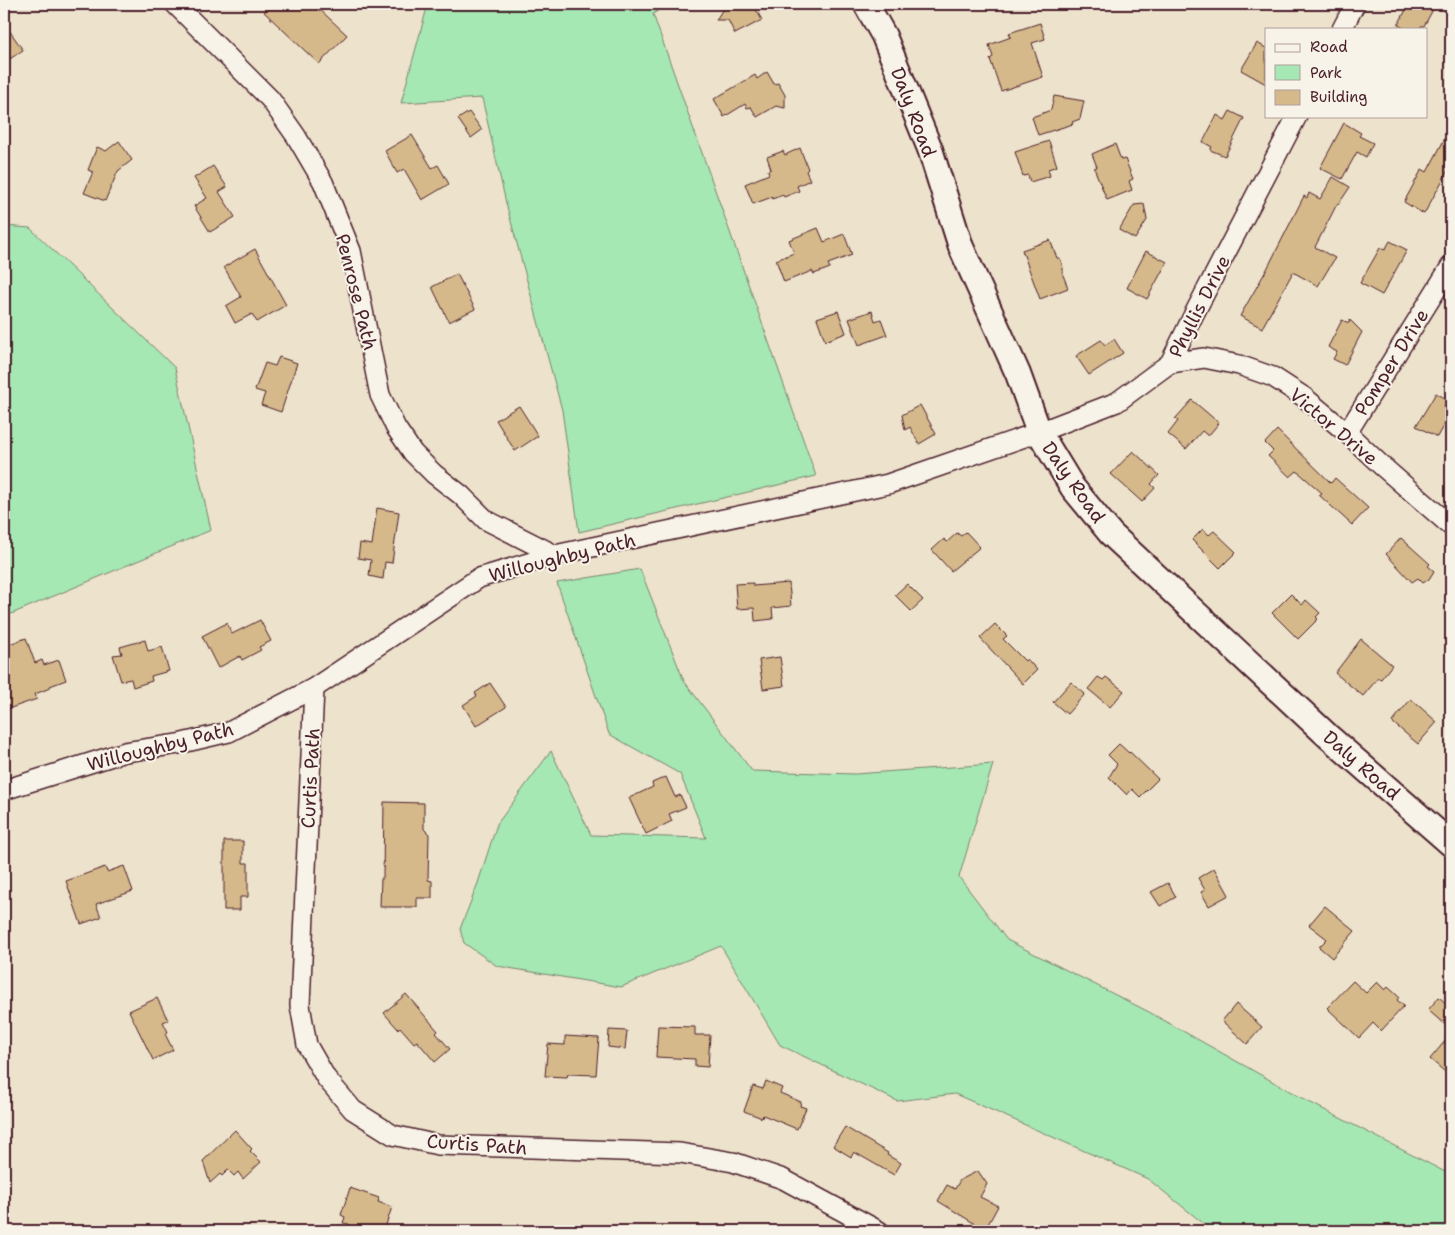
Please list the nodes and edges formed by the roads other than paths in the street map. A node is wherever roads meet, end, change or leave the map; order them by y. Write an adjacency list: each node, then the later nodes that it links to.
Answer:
1 (174, 4): 11 (street, Penrose Path)
2 (866, 4): 8 (street, Daly Road)
3 (1355, 4): 4 (street)
4 (1343, 28)
5 (1296, 118): 7 (street, Phyllis Drive)
6 (1451, 266): 9 (street, Pomper Drive)
7 (1170, 363): 8 (street, Phyllis Drive); 9 (street, Victor Drive)
8 (1039, 432): 11 (street, Willoughby Path); 14 (street, Daly Road)
9 (1347, 433): 10 (street, Victor Drive)
10 (1451, 526)
11 (555, 555): 12 (street, Willoughby Path)
12 (314, 688): 13 (street, Willoughby Path); 15 (street, Curtis Path)
13 (4, 790)
14 (1451, 844)
15 (880, 1231)

